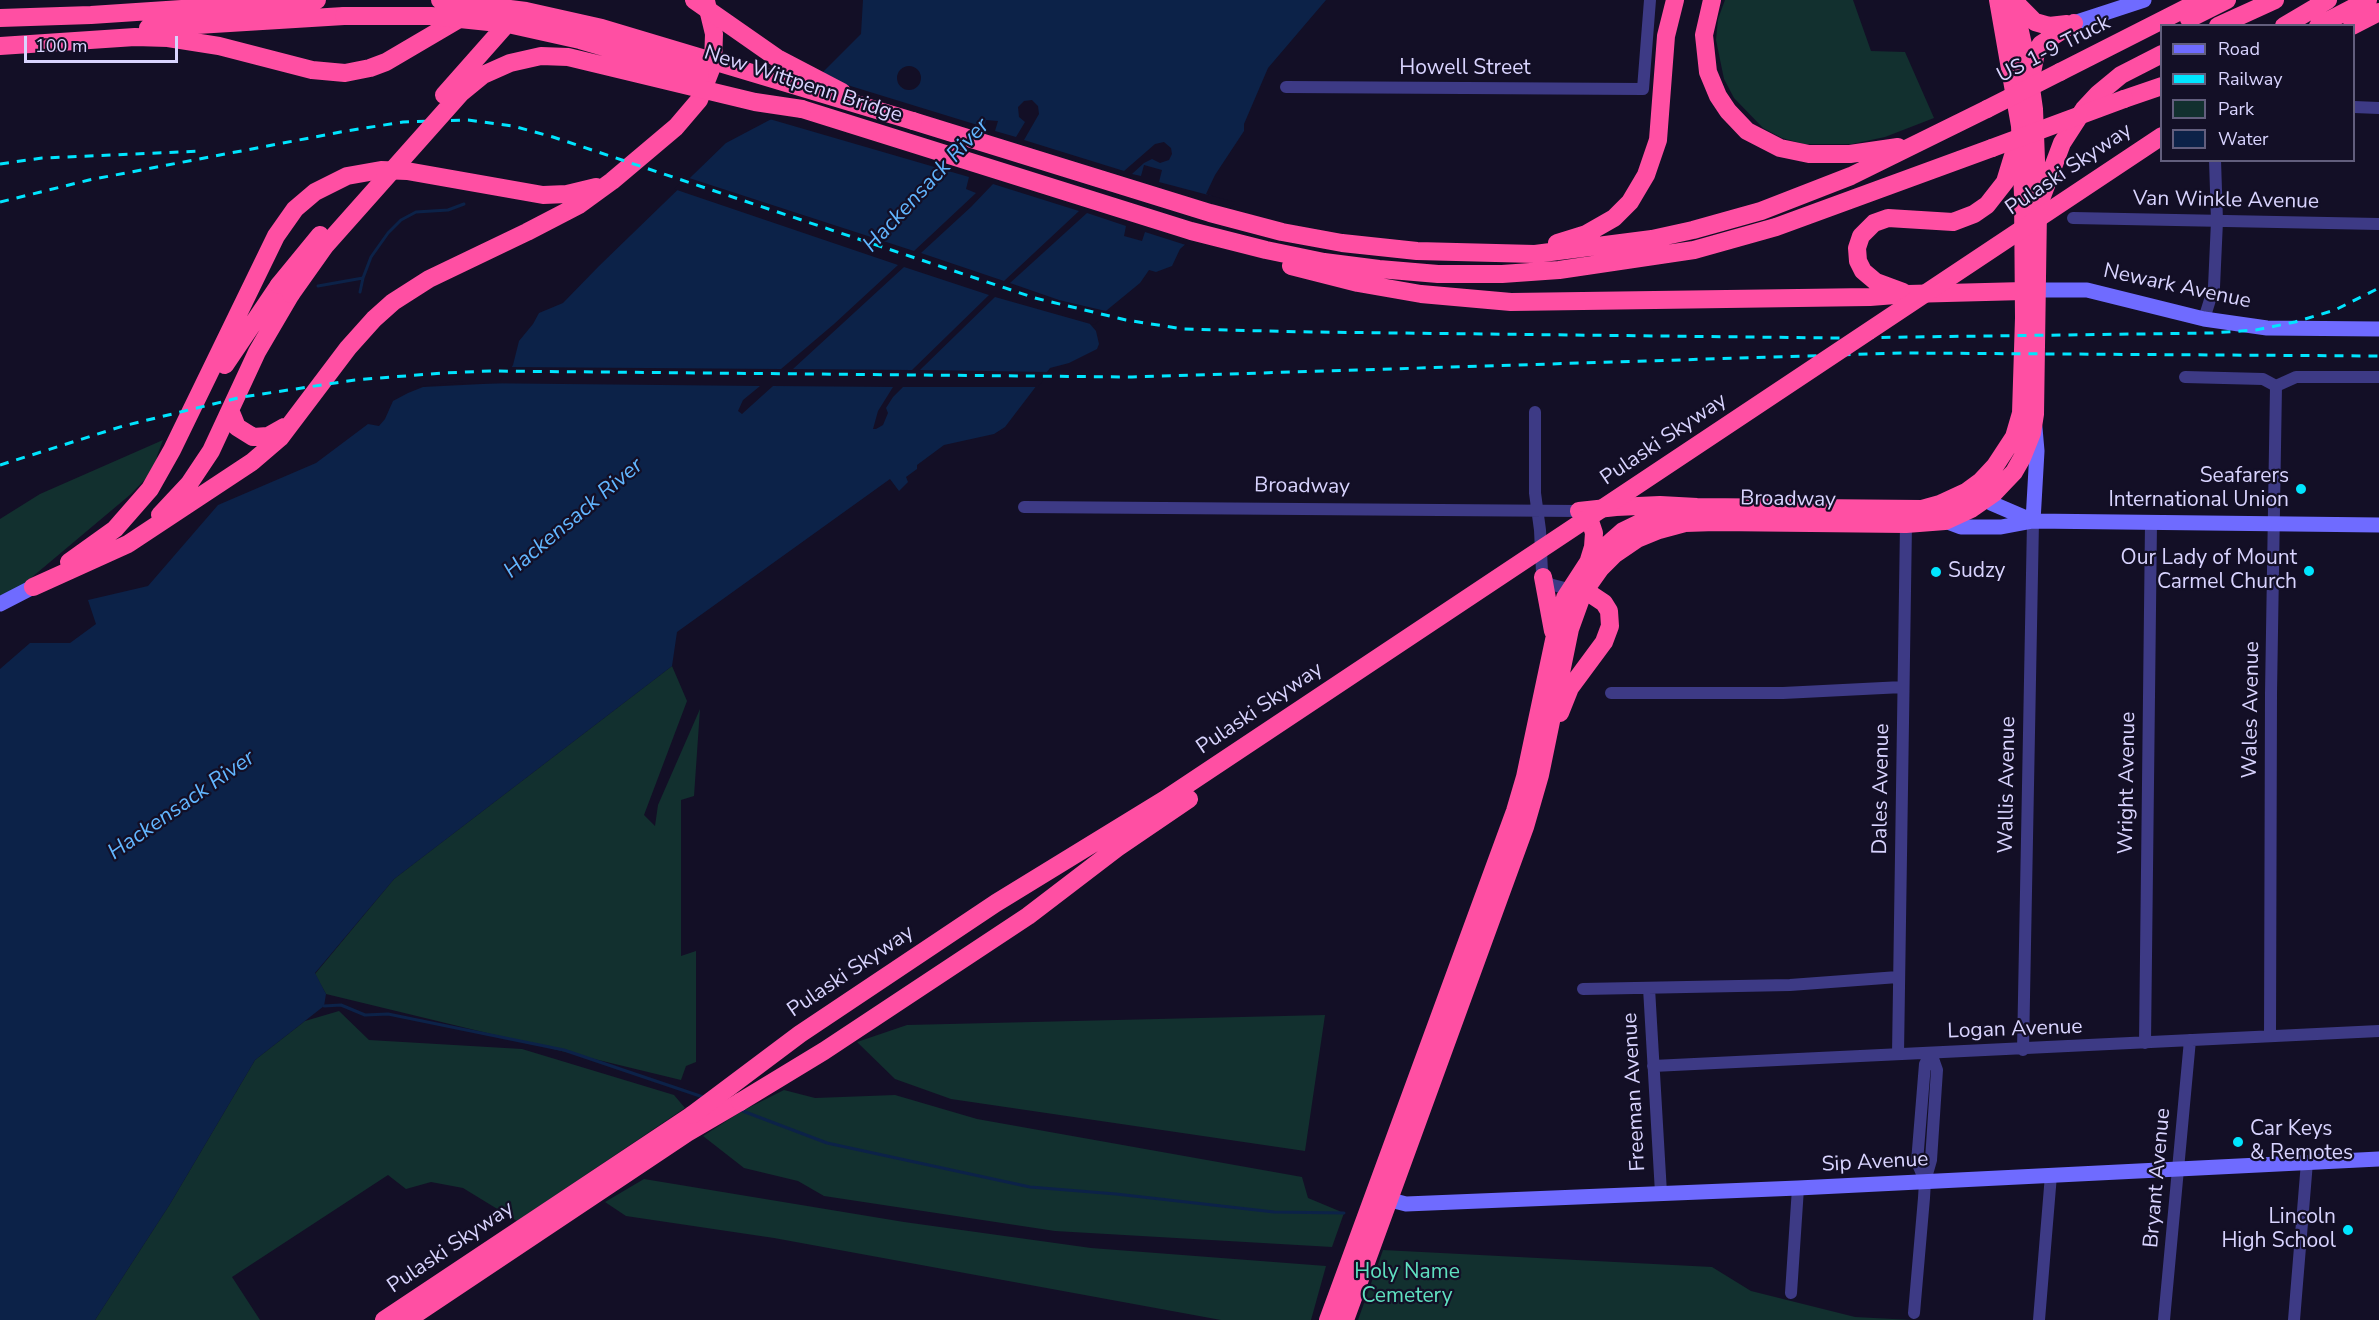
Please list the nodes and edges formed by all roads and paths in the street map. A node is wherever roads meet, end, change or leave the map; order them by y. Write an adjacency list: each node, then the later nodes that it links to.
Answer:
1 (151, 0): 22 (highway)
2 (317, 0): 22 (highway)
3 (440, 0): 46 (highway, New Wittpenn Bridge, bridge)
4 (473, 0): 32 (highway)
5 (491, 0): 32 (highway)
6 (528, 0): 60 (highway, bridge)
7 (694, 0): 46 (highway, bridge)
8 (705, 0): 52 (highway)
9 (1650, 0): 40 (street, Howell Street)
10 (1675, 0): 59 (highway)
11 (1712, 0): 49 (highway)
12 (2013, 0): 24 (highway); 39 (highway)
13 (2144, 0): 24 (street)
14 (2202, 0): 38 (highway, US 1-9 Truck)
15 (2228, 0): 25 (highway)
16 (2262, 0): 26 (highway)
17 (2275, 0): 27 (highway)
18 (2328, 0): 28 (highway)
19 (2368, 0): 29 (highway)
20 (1996, 5): 47 (highway)
21 (2379, 12): 30 (highway)
22 (21, 17): 23 (highway)
23 (0, 18)
24 (2074, 23): 39 (highway)
25 (2181, 24)
26 (2221, 24)
27 (2222, 24)
28 (2287, 24)
29 (2322, 24)
30 (2355, 24)
31 (2379, 25): 35 (highway)
32 (441, 29): 36 (highway)
33 (2160, 34): 38 (highway)
34 (0, 37): 44 (highway, New Wittpenn Bridge, bridge)
35 (2355, 37)
36 (0, 46)
37 (2160, 55): 54 (highway)
38 (2061, 78): 45 (highway)
39 (2031, 82): 54 (highway)
40 (1286, 87)
41 (2160, 87): 53 (highway, bridge)
42 (2355, 107): 43 (street)
43 (2379, 108)
44 (802, 109): 58 (highway, New Wittpenn Bridge); 60 (highway, bridge)
45 (1988, 115): 49 (highway, US 1-9 Truck); 53 (highway)
46 (913, 121): 59 (highway, New Wittpenn Bridge)
47 (2020, 126): 61 (highway); 62 (highway)
48 (2160, 137): 115 (highway, Pulaski Skyway, bridge)
49 (1926, 140): 53 (highway)
50 (2160, 151): 116 (highway, Pulaski Skyway, bridge)
51 (2215, 162): 56 (street)
52 (612, 181): 70 (highway); 72 (highway)
53 (1865, 183): 58 (highway, New Wittpenn Bridge); 59 (highway)
54 (2038, 210): 61 (highway)
55 (2073, 218): 56 (street, Van Winkle Avenue)
56 (2217, 221): 57 (street, Van Winkle Avenue); 63 (street)
57 (2379, 224)
58 (1191, 231): 62 (highway)
59 (1500, 253)
60 (285, 290): 68 (highway); 72 (highway)
61 (2031, 290): 62 (highway); 63 (street, Newark Avenue); 71 (highway); 73 (highway)
62 (1908, 294)
63 (2204, 319): 64 (street, Newark Avenue)
64 (2379, 329)
65 (2185, 377): 67 (street)
66 (2379, 377): 67 (street)
67 (2276, 386): 82 (street, Wales Avenue)
68 (230, 410): 70 (highway); 87 (highway)
69 (1535, 412): 77 (street)
70 (293, 421): 87 (highway)
71 (2035, 421): 73 (highway); 79 (street)
72 (159, 474): 87 (highway)
73 (1979, 497): 75 (highway, Broadway); 78 (highway); 79 (street); 84 (street)
74 (1024, 507): 77 (street, Broadway)
75 (1697, 507): 76 (highway); 85 (highway)
76 (1579, 511): 77 (street, Broadway); 85 (highway)
77 (1538, 512): 86 (street)
78 (1946, 521): 81 (highway, Broadway); 84 (street)
79 (2033, 521): 80 (street); 84 (street); 101 (street, Wallis Avenue)
80 (2151, 523): 82 (street); 100 (street, Wright Avenue)
81 (1906, 524): 88 (highway, Broadway); 91 (street, Dales Avenue)
82 (2274, 524): 83 (street); 98 (street, Wales Avenue)
83 (2379, 525)
84 (2001, 527)
85 (1589, 561): 88 (highway)
86 (1543, 577): 88 (street); 90 (highway)
87 (33, 587): 89 (street)
88 (1576, 591): 90 (highway); 93 (highway); 93 (highway)
89 (0, 604)
90 (1554, 640): 112 (highway)
91 (1903, 687): 92 (street); 94 (street, Dales Avenue)
92 (1611, 693)
93 (1544, 754): 112 (highway)
94 (1898, 977): 95 (street); 103 (street, Dales Avenue)
95 (1649, 988): 96 (street); 104 (street, Freeman Avenue)
96 (1583, 989)
97 (2379, 1031): 98 (street, Logan Avenue)
98 (2270, 1035): 99 (street, Logan Avenue)
99 (2190, 1040): 100 (street, Logan Avenue); 107 (street, Bryant Avenue)
100 (2145, 1043): 101 (street, Logan Avenue)
101 (2023, 1050): 102 (street, Logan Avenue)
102 (1931, 1053): 103 (street, Logan Avenue); 109 (street)
103 (1898, 1054): 104 (street, Logan Avenue)
104 (1653, 1066): 111 (street, Freeman Avenue)
105 (2379, 1159): 106 (street, Sip Avenue)
106 (2307, 1162): 107 (street, Sip Avenue); 121 (street)
107 (2179, 1169): 108 (street, Sip Avenue); 120 (street, Bryant Avenue)
108 (2051, 1175): 109 (street, Sip Avenue); 119 (street)
109 (1925, 1181): 110 (street, Sip Avenue); 114 (street)
110 (1798, 1188): 111 (street, Sip Avenue); 113 (street)
111 (1661, 1193): 112 (street, Sip Avenue)
112 (1382, 1198): 117 (highway); 118 (highway)
113 (1791, 1293)
114 (1914, 1313)
115 (384, 1320)
116 (407, 1320)
117 (1328, 1320)
118 (1345, 1320)
119 (2038, 1320)
120 (2164, 1320)
121 (2294, 1320)

